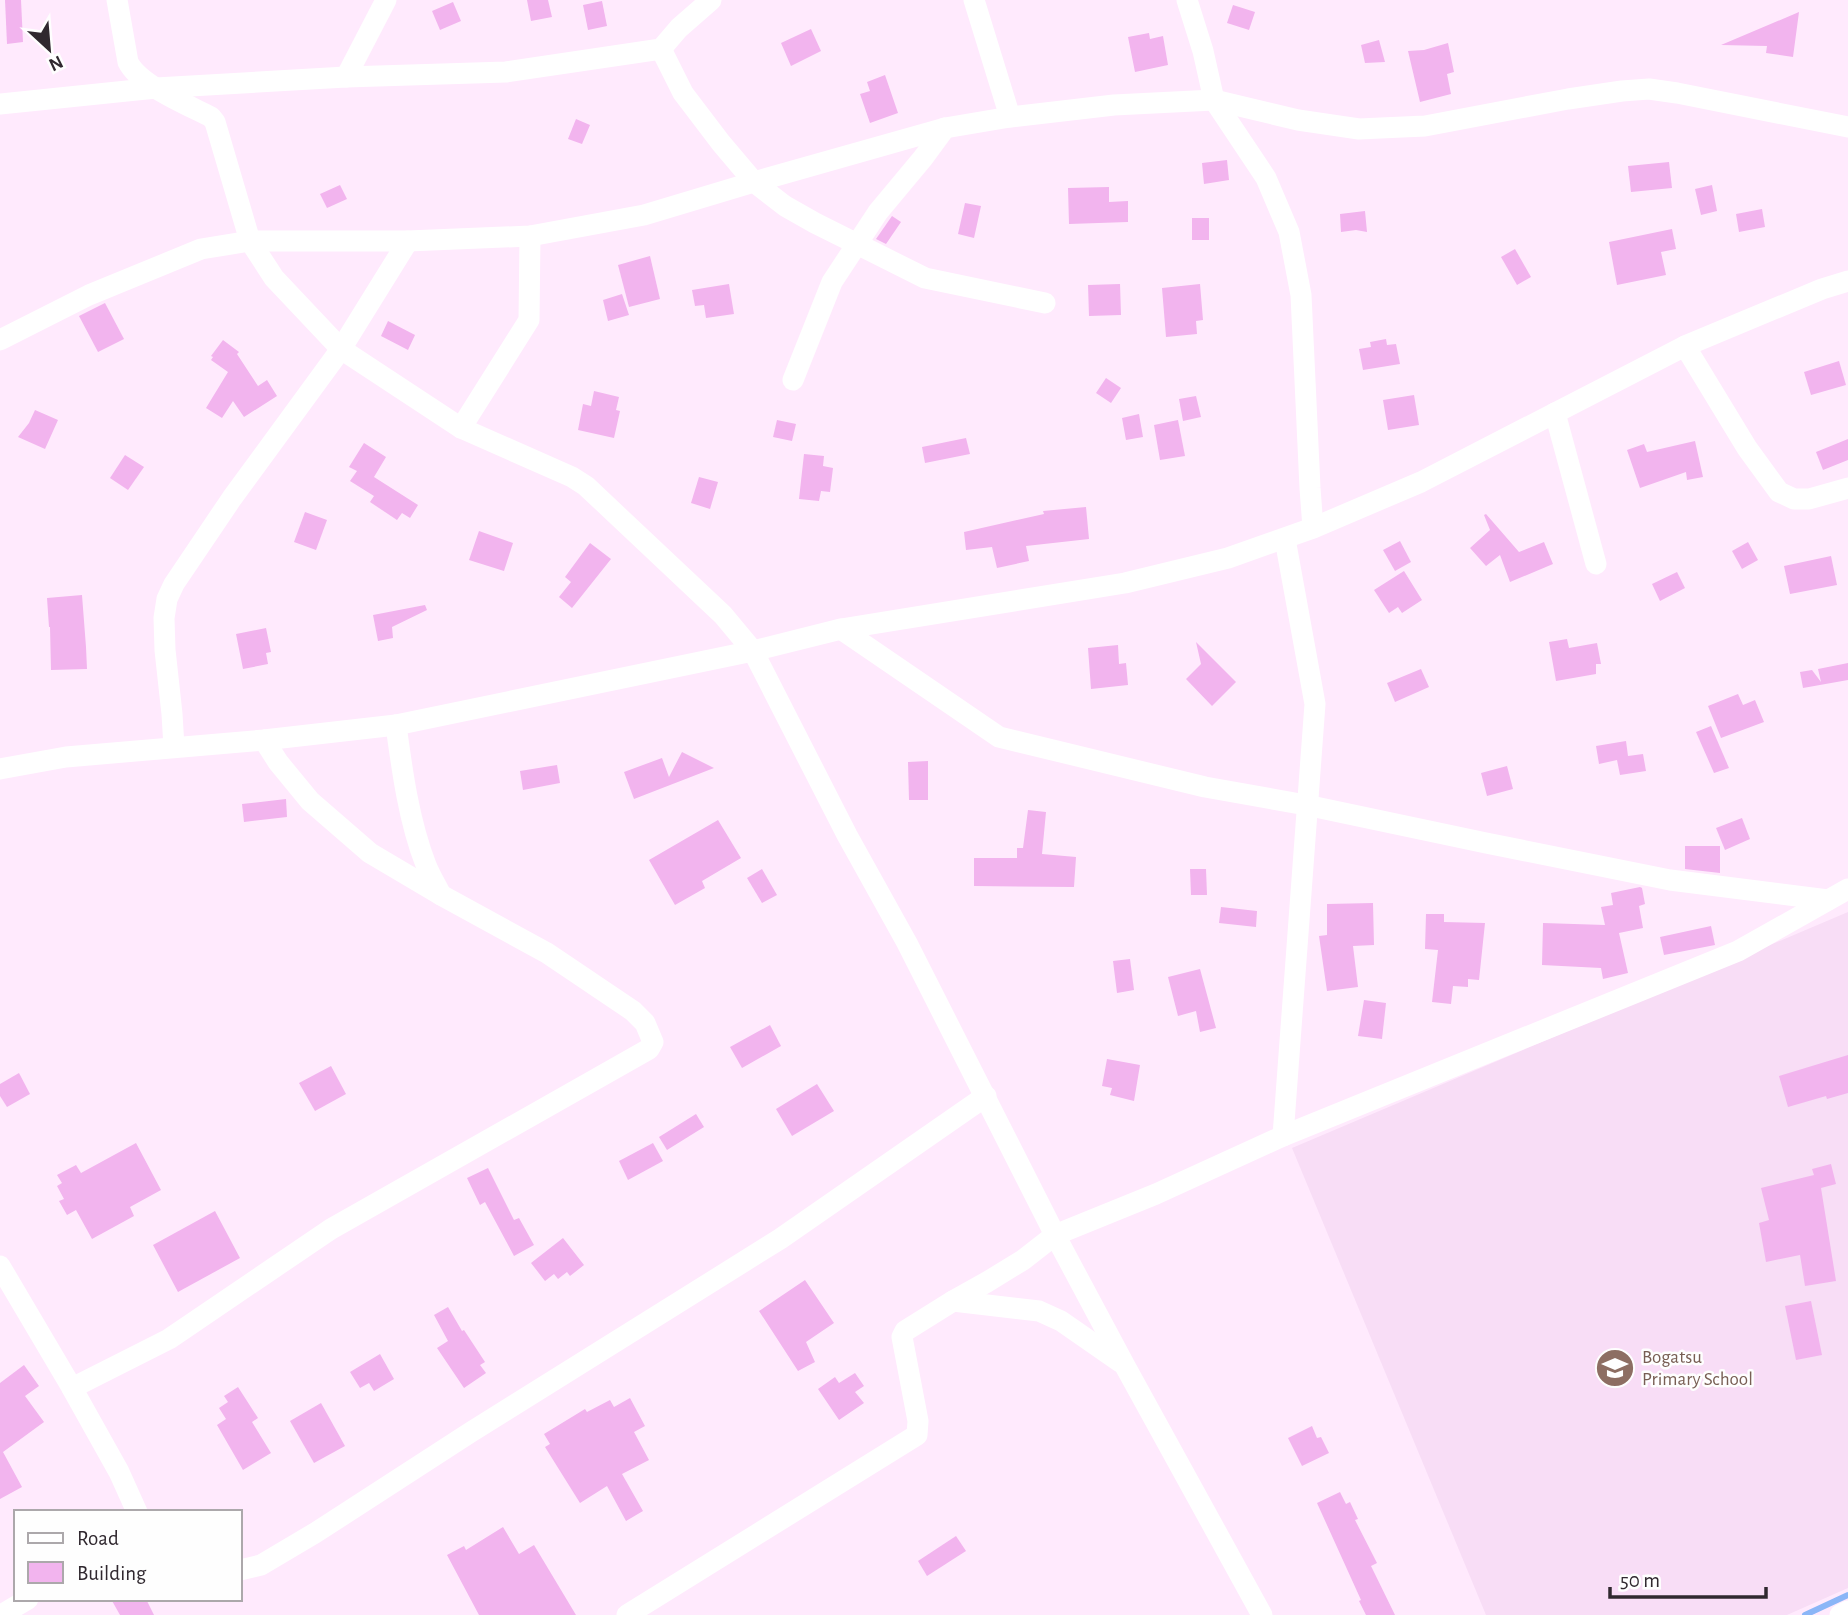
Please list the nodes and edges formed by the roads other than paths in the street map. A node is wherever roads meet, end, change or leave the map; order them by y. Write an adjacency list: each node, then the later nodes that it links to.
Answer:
1 (117, 0): 8 (street)
2 (386, 0): 7 (street)
3 (711, 0): 6 (street)
4 (974, 0): 11 (street)
5 (1187, 0): 9 (street)
6 (661, 49): 7 (street); 14 (street)
7 (345, 77): 8 (street)
8 (156, 88): 10 (street); 16 (street)
9 (1214, 100): 11 (street); 12 (street); 28 (street)
10 (0, 104)
11 (1010, 117): 13 (street)
12 (1848, 127)
13 (945, 128): 14 (street); 18 (street)
14 (754, 182): 15 (street); 18 (street)
15 (530, 236): 17 (street); 26 (street)
16 (250, 241): 17 (street); 21 (street); 23 (street)
17 (408, 242): 23 (street)
18 (856, 244): 20 (street); 24 (street)
19 (1848, 282): 22 (street)
20 (1045, 303)
21 (0, 340)
22 (1685, 346): 25 (street); 27 (street)
23 (341, 349): 26 (street); 35 (street)
24 (793, 380)
25 (1555, 413): 28 (street); 30 (street)
26 (461, 428): 32 (street)
27 (1848, 488)
28 (1313, 528): 29 (street)
29 (1285, 539): 31 (street); 37 (street)
30 (1596, 564)
31 (841, 629): 32 (street); 37 (street)
32 (753, 651): 33 (street); 41 (street)
33 (396, 724): 34 (street); 39 (street)
34 (264, 740): 35 (street); 39 (street)
35 (174, 747): 36 (street)
36 (0, 769)
37 (1306, 805): 40 (street); 42 (street)
38 (1848, 889): 40 (street)
39 (441, 895): 47 (street)
40 (1828, 900): 42 (street)
41 (986, 1096): 43 (street); 49 (street)
42 (1283, 1136): 43 (street)
43 (1055, 1235): 45 (street); 46 (street)
44 (0, 1266): 47 (street)
45 (953, 1301): 46 (street); 53 (street)
46 (1125, 1366): 54 (street)
47 (72, 1388): 48 (street)
48 (136, 1510)
49 (242, 1570)
50 (25, 1601): 52 (street)
51 (1848, 1611): 55 (street)
52 (1, 1615)
53 (627, 1615)
54 (1262, 1615)
55 (1840, 1615)

